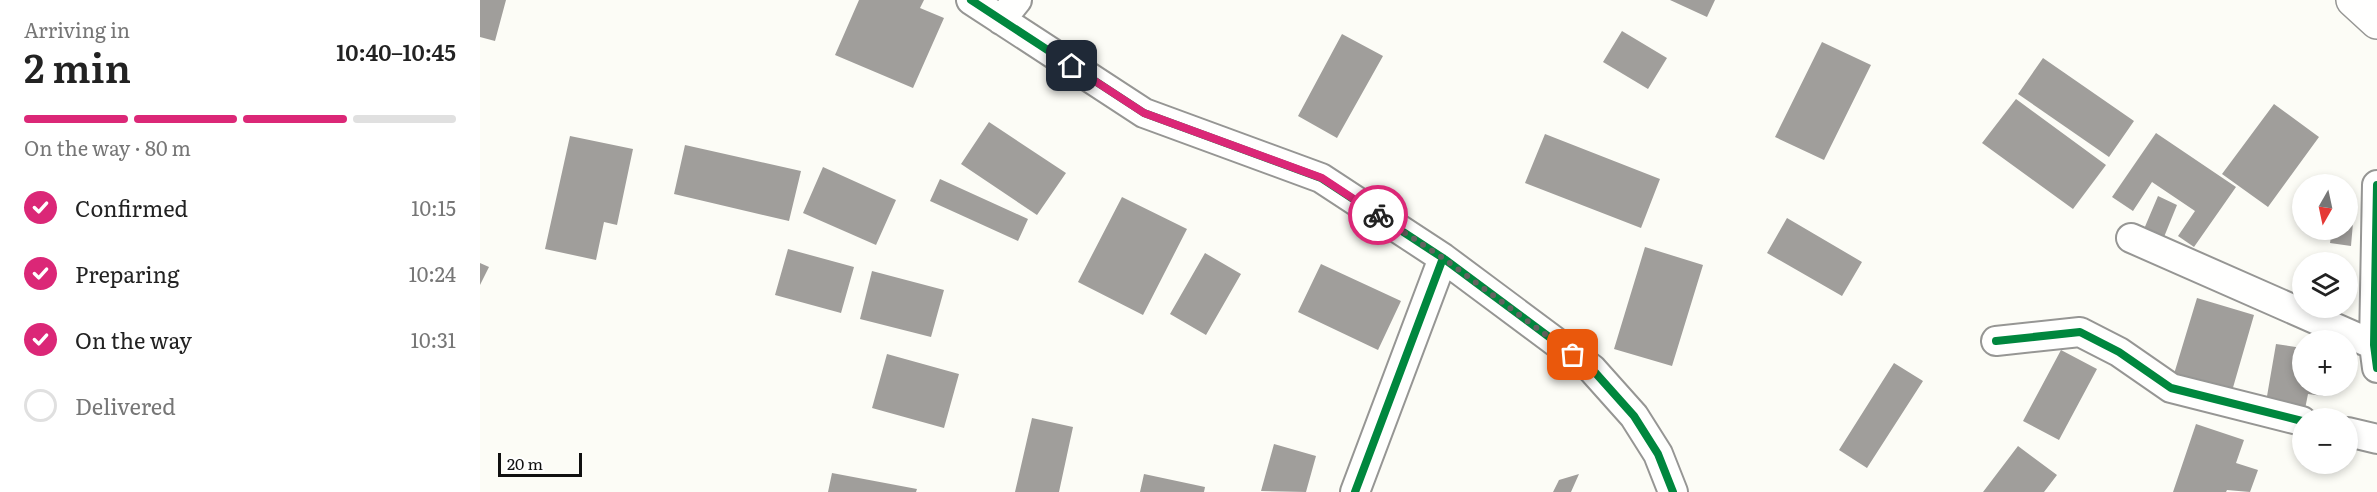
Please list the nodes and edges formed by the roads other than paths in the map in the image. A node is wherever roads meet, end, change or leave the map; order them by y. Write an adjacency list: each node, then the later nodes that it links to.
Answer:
1 (971, 0): 3 (street)
2 (2354, 0): 4 (street)
3 (1009, 10): 7 (street)
4 (2377, 22)
5 (2377, 185): 9 (street)
6 (2131, 238): 9 (street)
7 (1443, 258): 13 (street); 14 (street)
8 (1996, 340): 10 (street)
9 (2376, 356)
10 (2292, 418)
11 (2358, 434): 12 (street)
12 (2377, 439)
13 (1355, 492)
14 (1673, 492)

